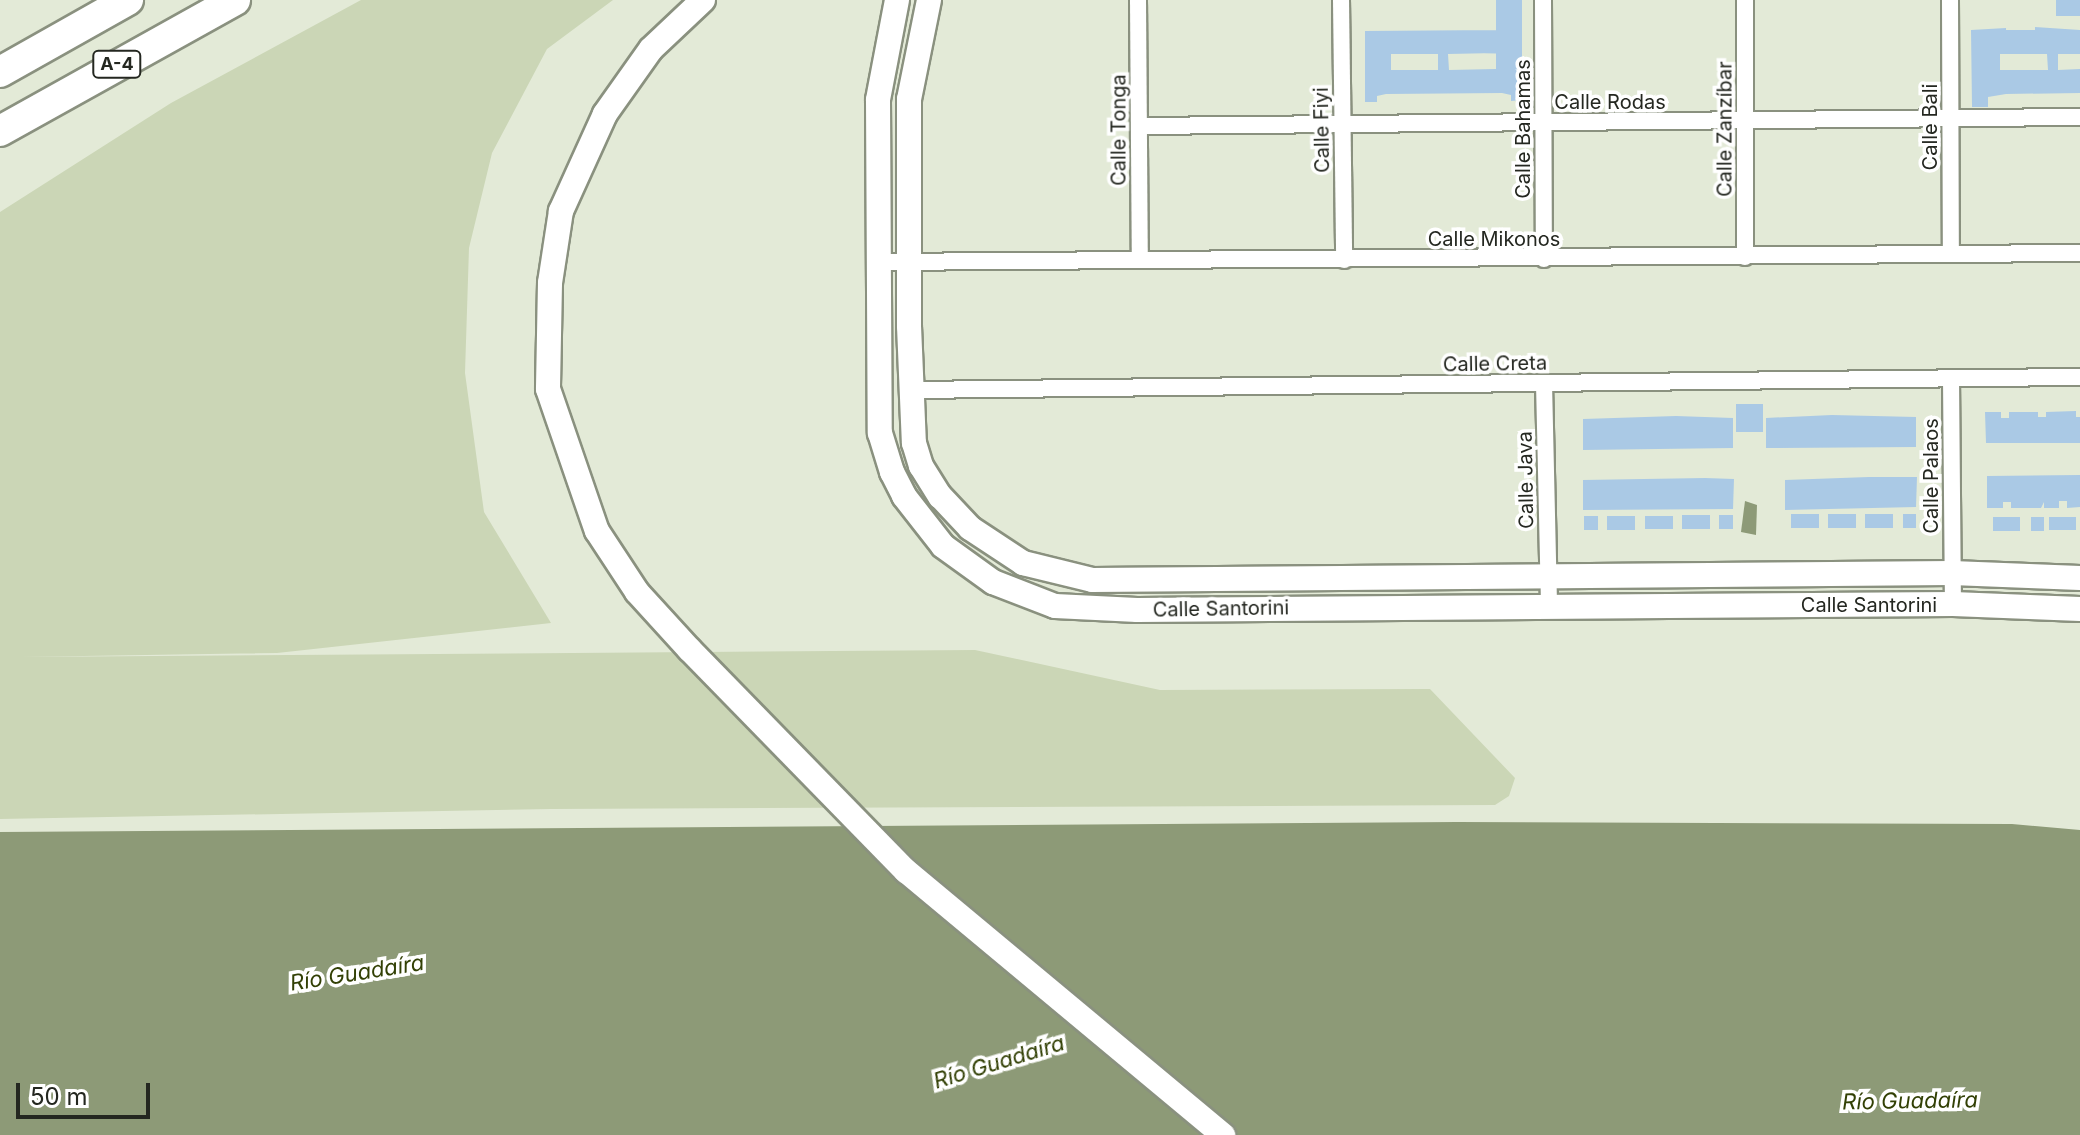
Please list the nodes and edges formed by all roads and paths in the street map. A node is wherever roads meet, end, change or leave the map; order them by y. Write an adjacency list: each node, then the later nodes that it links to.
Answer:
1 (128, 0): 11 (highway, A-4)
2 (235, 0): 18 (highway, A-4)
3 (703, 0): 37 (street)
4 (897, 0): 25 (street, Calle Santorini)
5 (929, 0): 26 (street, Calle Santorini)
6 (1138, 0): 17 (street, Calle Tonga)
7 (1341, 0): 16 (street, Calle Fiyi)
8 (1543, 0): 15 (street, Calle Bahamas)
9 (1745, 0): 14 (street, Calle Zanzíbar)
10 (1950, 0): 13 (street, Calle Bali)
11 (0, 72)
12 (2080, 117): 13 (street, Calle Rodas)
13 (1950, 118): 14 (street, Calle Rodas); 20 (street, Calle Bali)
14 (1745, 121): 15 (street, Calle Rodas); 21 (street, Calle Zanzíbar)
15 (1543, 122): 16 (street, Calle Rodas); 22 (street, Calle Bahamas)
16 (1342, 124): 17 (street, Calle Rodas); 24 (street, Calle Fiyi)
17 (1139, 126): 23 (street, Calle Tonga)
18 (0, 131)
19 (2080, 253): 20 (street, Calle Mikonos)
20 (1951, 254): 21 (street, Calle Mikonos)
21 (1745, 257): 22 (street, Calle Mikonos)
22 (1544, 259): 24 (street, Calle Mikonos)
23 (1140, 260): 24 (street, Calle Mikonos); 26 (street, Calle Mikonos)
24 (1344, 260)
25 (879, 262): 26 (street, Calle Mikonos); 35 (street, Calle Santorini)
26 (909, 262): 30 (street, Calle Santorini)
27 (2080, 377): 28 (street, Calle Creta)
28 (1951, 379): 29 (street, Calle Creta); 31 (street, Calle Palaos)
29 (1544, 383): 30 (street, Calle Creta); 32 (street, Calle Java)
30 (910, 390): 32 (street, Calle Santorini)
31 (1952, 573): 32 (street, Calle Santorini); 33 (street, Calle Santorini); 34 (street, Calle Palaos)
32 (1548, 575): 35 (street, Calle Java)
33 (2080, 578)
34 (1953, 604): 35 (street, Calle Santorini); 36 (street, Calle Santorini)
35 (1549, 606)
36 (2080, 609)
37 (1223, 1135)

